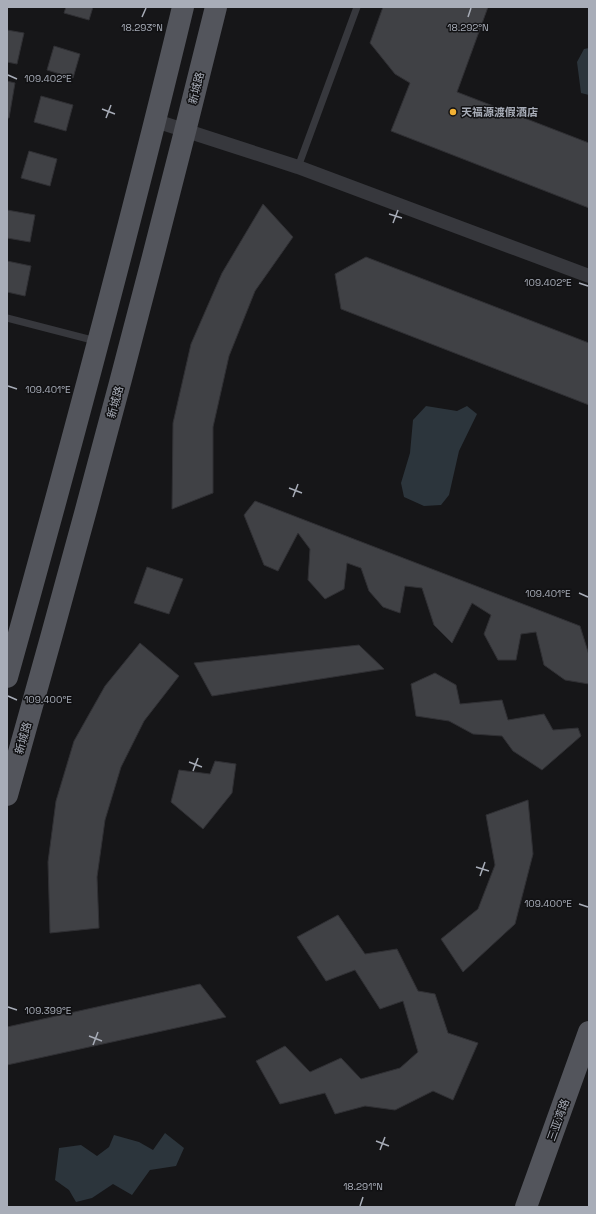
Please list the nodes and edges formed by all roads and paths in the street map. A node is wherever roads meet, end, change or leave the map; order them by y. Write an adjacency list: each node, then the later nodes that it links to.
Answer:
1 (183, 7): 4 (main road)
2 (216, 7): 5 (main road, 新城路)
3 (357, 7): 6 (lane)
4 (156, 121): 5 (street); 9 (main road)
5 (186, 131): 6 (street); 11 (main road, 新城路)
6 (298, 167): 7 (street)
7 (589, 276)
8 (7, 318): 9 (lane)
9 (98, 342): 10 (main road)
10 (7, 677)
11 (7, 795)
12 (589, 1032): 13 (main road, 三亚湾路)
13 (526, 1207)

